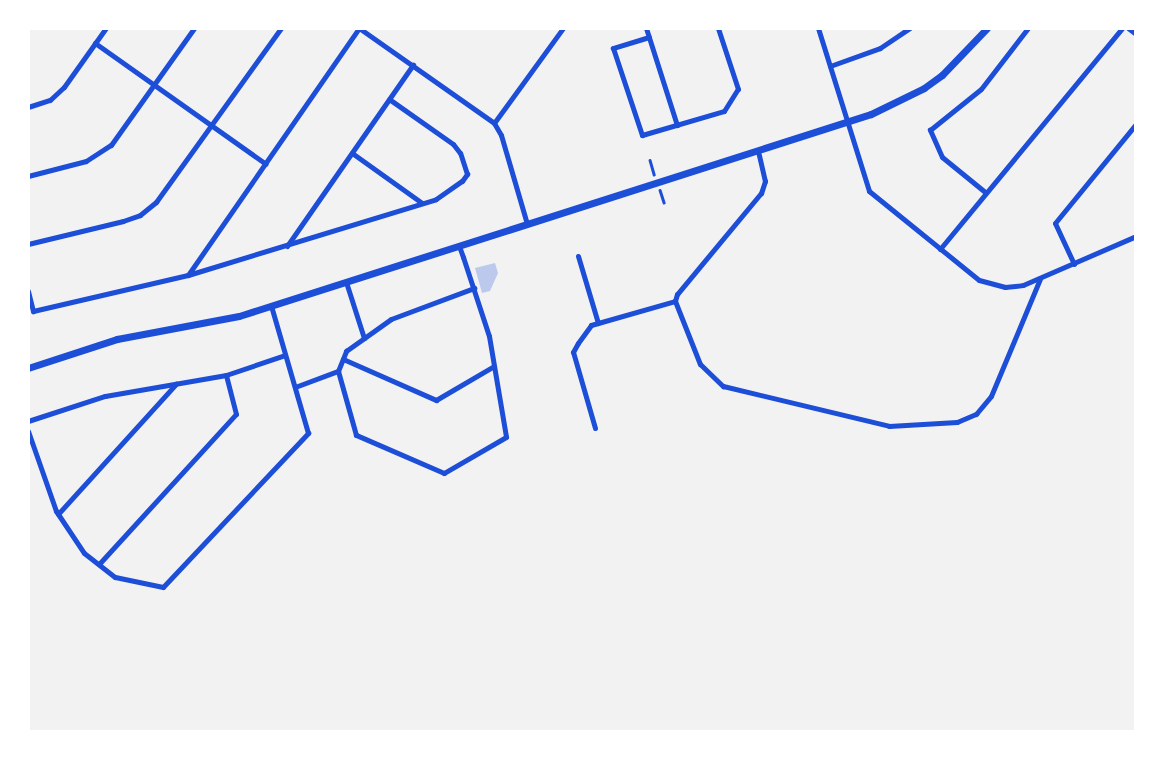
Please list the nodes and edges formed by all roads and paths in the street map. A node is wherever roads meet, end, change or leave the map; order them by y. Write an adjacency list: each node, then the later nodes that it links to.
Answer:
1 (106, 28): 16 (street)
2 (194, 28): 19 (street)
3 (281, 28): 24 (street)
4 (359, 28): 17 (street); 28 (street)
5 (563, 28): 22 (street)
6 (646, 28): 15 (street)
7 (718, 28): 25 (street)
8 (818, 28): 18 (street)
9 (911, 28): 18 (street)
10 (987, 28): 26 (street)
11 (1028, 28): 30 (street)
12 (1122, 28): 30 (street)
13 (1128, 28): 14 (street)
14 (1136, 34)
15 (649, 37): 25 (street); 25 (street)
16 (95, 43): 19 (street); 21 (street)
17 (413, 65): 20 (street); 22 (street)
18 (830, 66): 37 (street)
19 (154, 85): 24 (street); 29 (street)
20 (389, 99): 27 (street); 31 (street)
21 (28, 107)
22 (494, 123): 32 (street)
23 (1136, 124): 39 (street)
24 (211, 125): 28 (street); 34 (street)
25 (677, 125)
26 (758, 151): 32 (street); 45 (street)
27 (352, 153): 31 (street); 35 (street)
28 (266, 164): 40 (street)
29 (28, 176)
30 (985, 192): 37 (street)
31 (422, 203): 35 (street)
32 (527, 224): 36 (street)
33 (1136, 236): 39 (street)
34 (28, 244)
35 (287, 246): 40 (street)
36 (459, 246): 42 (street); 43 (street)
37 (940, 249): 41 (street)
38 (578, 256): 47 (street)
39 (1074, 264): 41 (street)
40 (188, 275): 44 (street)
41 (1040, 279): 45 (street)
42 (346, 282): 46 (street); 48 (street)
43 (474, 288): 48 (street); 51 (street)
44 (28, 290)
45 (675, 301): 47 (street)
46 (271, 306): 49 (street); 52 (street)
47 (597, 323): 58 (street)
48 (363, 338): 50 (street)
49 (285, 355): 54 (street); 56 (street)
50 (343, 359): 51 (street); 53 (street)
51 (494, 366): 53 (street)
52 (28, 368)
53 (338, 371): 56 (street)
54 (226, 375): 55 (street); 61 (street)
55 (176, 384): 57 (street); 60 (street)
56 (295, 387): 61 (street)
57 (28, 421)
58 (595, 428)
59 (28, 431): 60 (street)
60 (58, 514): 61 (street)
61 (99, 564)

